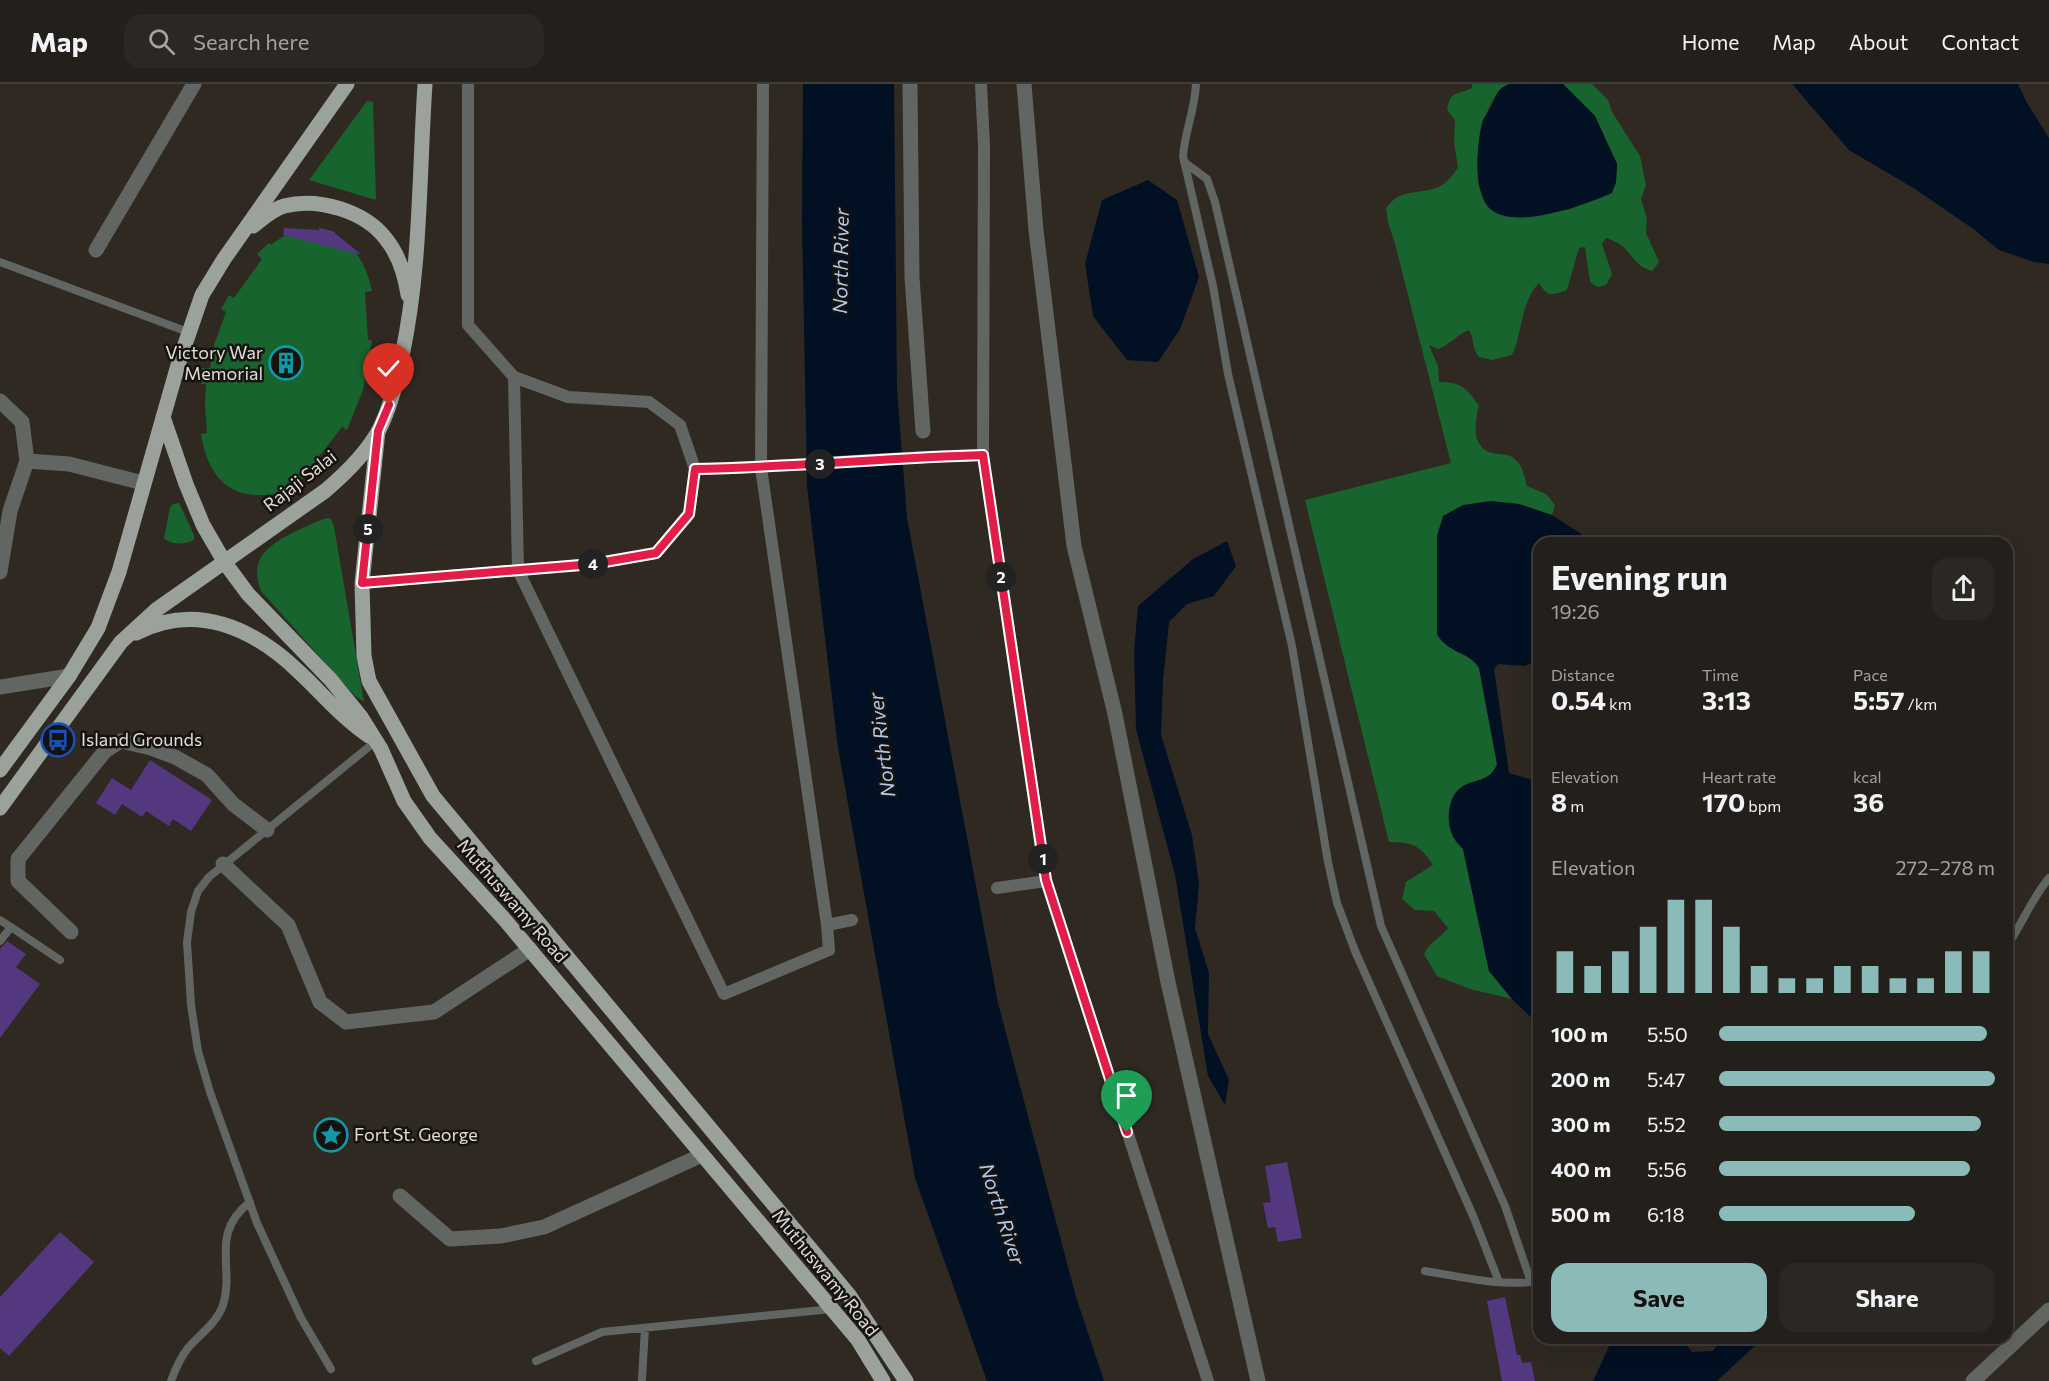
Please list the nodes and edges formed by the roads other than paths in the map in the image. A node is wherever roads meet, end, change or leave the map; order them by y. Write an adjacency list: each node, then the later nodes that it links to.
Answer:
1 (194, 84): 12 (street)
2 (346, 84): 11 (main road)
3 (425, 84): 14 (main road, Rajaji Salai)
4 (468, 84): 16 (street)
5 (763, 84): 23 (street)
6 (910, 84): 20 (street)
7 (981, 84): 21 (street)
8 (1024, 84): 70 (street)
9 (1196, 84): 10 (lane)
10 (1184, 162): 55 (lane); 57 (lane)
11 (237, 240): 14 (main road); 15 (main road)
12 (96, 250)
13 (0, 262): 15 (lane)
14 (410, 311): 19 (main road, Rajaji Salai)
15 (188, 332): 18 (main road)
16 (514, 376): 24 (street); 28 (street)
17 (0, 401): 22 (street)
18 (163, 417): 25 (main road); 27 (main road, Muthuswamy Road)
19 (378, 431): 27 (main road, Rajaji Salai); 30 (main road, Muthuswamy Road)
20 (923, 431)
21 (983, 455): 23 (street); 40 (street)
22 (27, 460): 25 (street); 26 (street)
23 (761, 468): 24 (street); 44 (street)
24 (695, 469): 28 (street)
25 (143, 483): 32 (main road)
26 (5, 510): 29 (street)
27 (225, 563): 31 (main road, Rajaji Salai); 34 (main road, Muthuswamy Road)
28 (518, 570): 30 (street); 44 (street)
29 (0, 572)
30 (362, 583): 68 (main road, Muthuswamy Road)
31 (122, 642): 34 (main road); 36 (main road, Rajaji Salai)
32 (69, 676): 33 (street); 35 (main road)
33 (2, 685)
34 (376, 741): 37 (lane); 49 (main road, Muthuswamy Road)
35 (0, 770)
36 (0, 808)
37 (267, 830): 38 (lane); 46 (street)
38 (223, 864): 49 (street); 53 (lane)
39 (2049, 878): 47 (lane)
40 (1046, 880): 41 (street); 69 (street)
41 (997, 888)
42 (0, 920): 45 (lane)
43 (852, 920): 44 (street)
44 (827, 925)
45 (11, 927): 48 (lane); 50 (lane)
46 (72, 932)
47 (2013, 938)
48 (0, 941)
49 (530, 949): 51 (main road, Muthuswamy Road)
50 (60, 960)
51 (702, 1155): 52 (street); 58 (main road, Muthuswamy Road)
52 (400, 1196)
53 (250, 1202): 64 (lane); 66 (lane)
54 (1425, 1271): 57 (lane)
55 (1533, 1276)
56 (1533, 1281): 57 (lane)
57 (1499, 1282)
58 (832, 1310): 60 (lane); 67 (main road, Muthuswamy Road)
59 (2049, 1310): 61 (street)
60 (645, 1328): 63 (lane); 65 (lane)
61 (2013, 1344)
62 (2013, 1344): 71 (street)
63 (536, 1361)
64 (331, 1369)
65 (642, 1379)
66 (171, 1381)
67 (883, 1381)
68 (906, 1381)
69 (1208, 1381)
70 (1258, 1381)
71 (1973, 1381)

